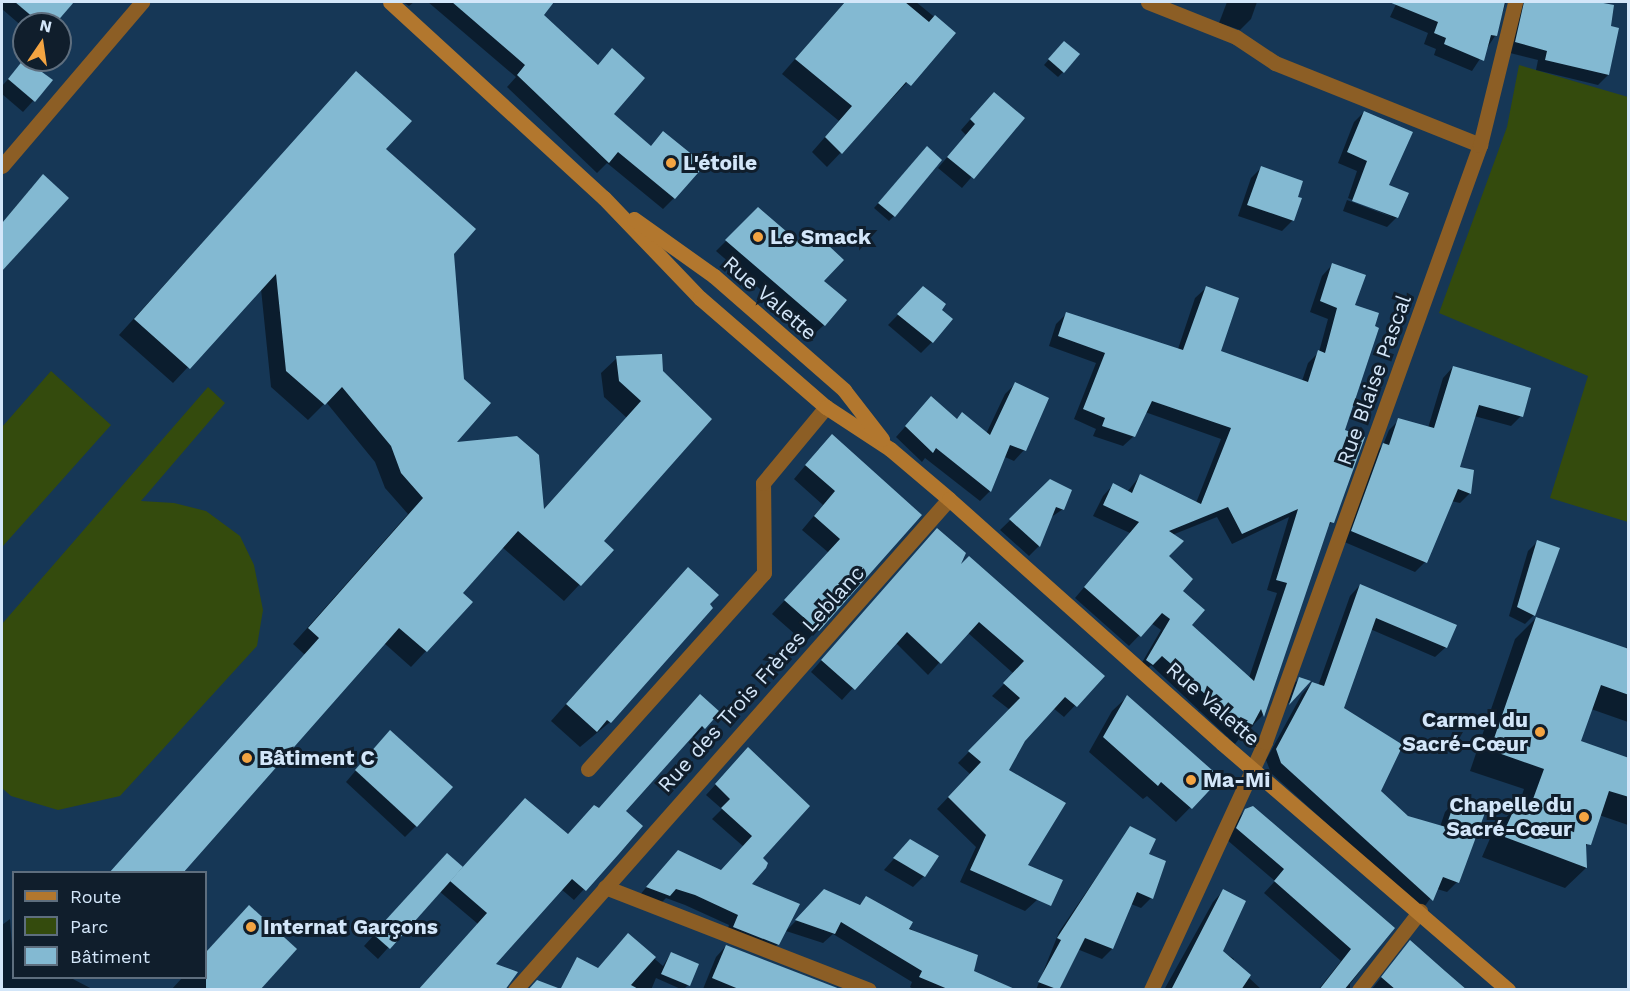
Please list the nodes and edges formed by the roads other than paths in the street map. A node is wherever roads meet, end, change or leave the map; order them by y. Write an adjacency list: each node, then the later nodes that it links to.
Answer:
1 (142, 2): 6 (street)
2 (390, 2): 7 (main road, Rue Valette)
3 (1148, 2): 5 (street)
4 (1515, 2): 5 (street, Rue Blaise Pascal)
5 (1480, 146): 11 (street, Rue Blaise Pascal)
6 (2, 166)
7 (604, 198): 8 (main road, Rue Valette); 9 (main road, Rue Valette)
8 (826, 407): 9 (main road, Rue Valette); 12 (street)
9 (890, 449): 10 (main road, Rue Valette)
10 (949, 499): 11 (main road, Rue Valette); 13 (street, Rue des Trois Frères Leblanc)
11 (1254, 768): 14 (main road, Rue Valette); 17 (street, Rue Blaise Pascal)
12 (588, 769)
13 (605, 887): 15 (street, Rue des Trois Frères Leblanc); 16 (street)
14 (1420, 911): 18 (street); 19 (main road, Rue Valette)
15 (515, 990)
16 (868, 990)
17 (1150, 990)
18 (1359, 990)
19 (1508, 990)

